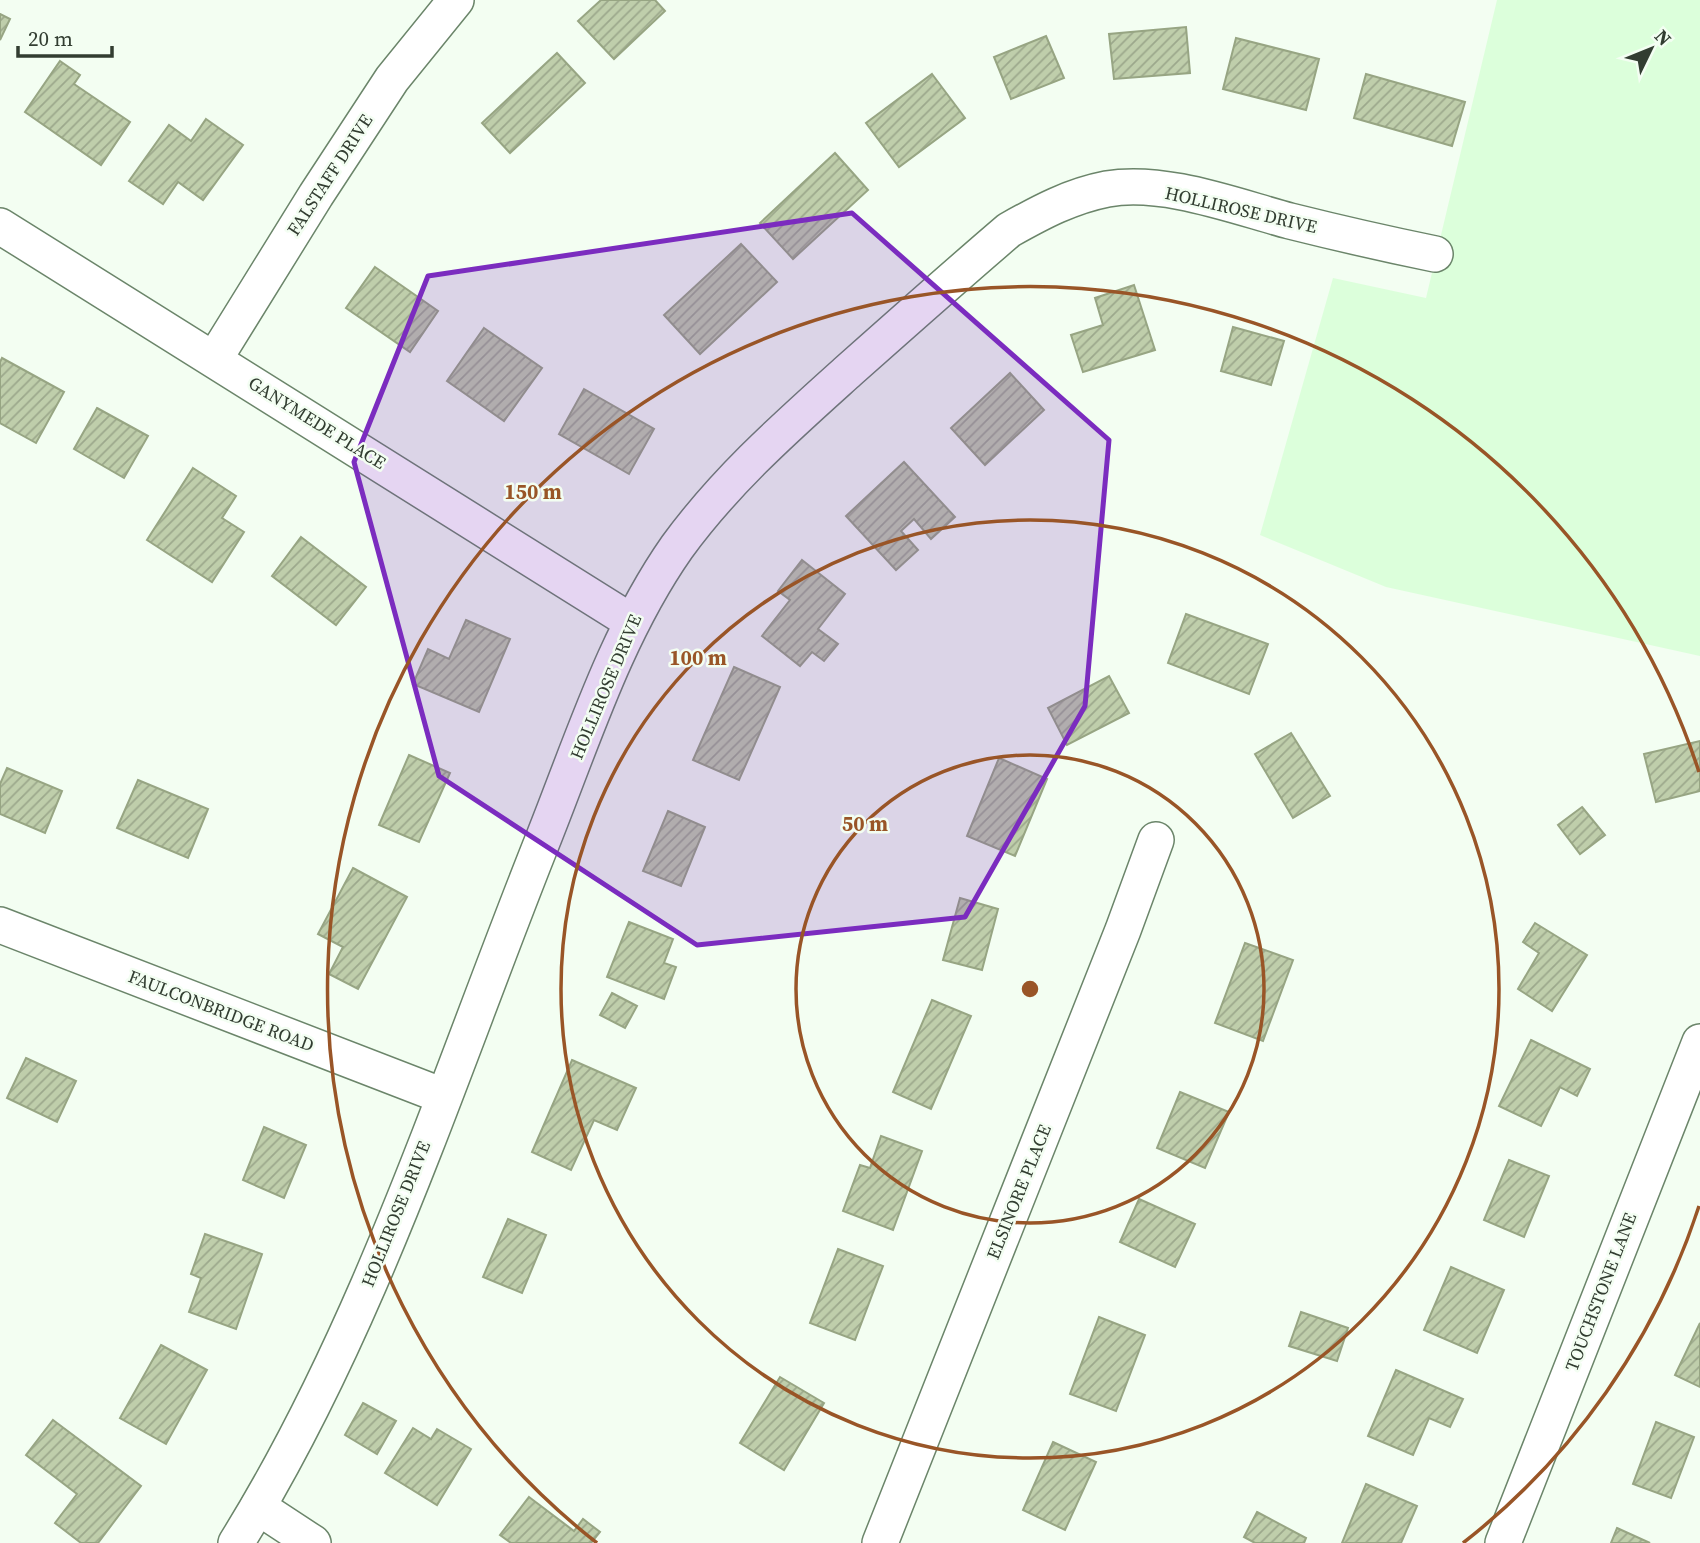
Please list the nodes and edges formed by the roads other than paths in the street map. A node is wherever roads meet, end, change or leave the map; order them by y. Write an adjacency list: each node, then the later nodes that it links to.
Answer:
1 (456, 0): 4 (street, FALSTAFF DRIVE)
2 (0, 226): 4 (street, GANYMEDE PLACE)
3 (1435, 254): 5 (street, HOLLIROSE DRIVE)
4 (215, 358): 5 (street, GANYMEDE PLACE)
5 (632, 622): 9 (street, HOLLIROSE DRIVE)
6 (1156, 840): 13 (street, ELSINORE PLACE)
7 (0, 925): 9 (street, FAULCONBRIDGE ROAD)
8 (1700, 1042): 14 (street, TOUCHSTONE LANE)
9 (443, 1096): 10 (street, HOLLIROSE DRIVE)
10 (258, 1507): 11 (street, HOLLIROSE DRIVE); 12 (street)
11 (236, 1543)
12 (313, 1543)
13 (880, 1543)
14 (1503, 1543)

